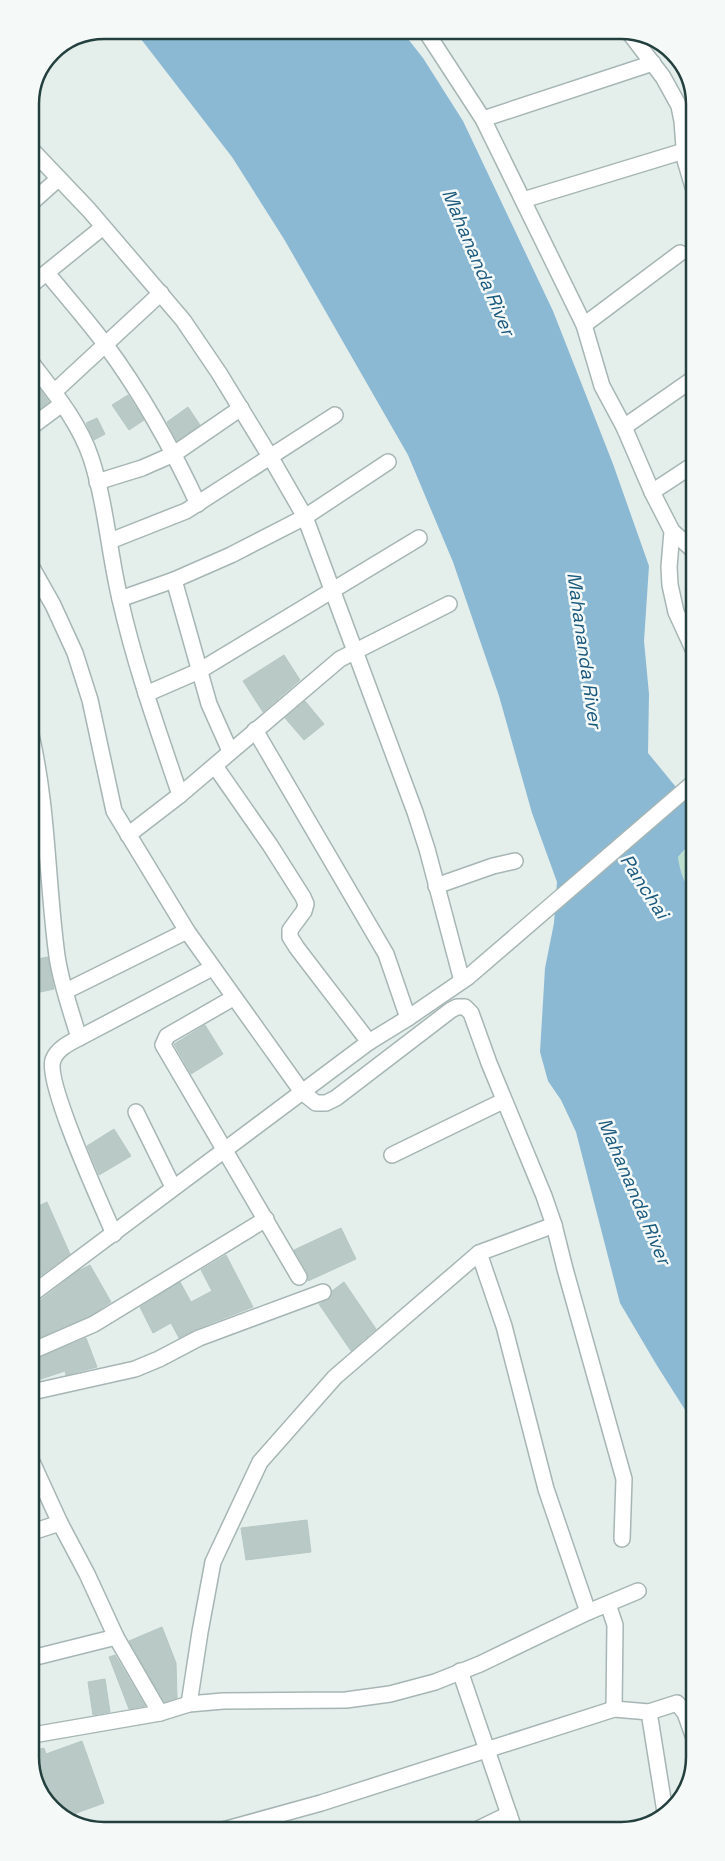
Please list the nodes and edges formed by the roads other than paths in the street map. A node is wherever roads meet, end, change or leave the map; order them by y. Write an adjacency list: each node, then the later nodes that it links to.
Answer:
1 (431, 39): 4 (street)
2 (635, 40): 3 (street)
3 (653, 63): 4 (street); 5 (street)
4 (483, 119): 10 (street)
5 (684, 151): 7 (street); 10 (street)
6 (39, 158): 8 (street)
7 (686, 163)
8 (58, 179): 9 (street); 11 (street)
9 (39, 196)
10 (522, 200): 16 (street)
11 (103, 227): 13 (street); 15 (street)
12 (680, 253): 16 (street)
13 (47, 273): 14 (street); 17 (street)
14 (39, 279)
15 (161, 293): 17 (street); 21 (street)
16 (584, 325): 24 (street)
17 (105, 344): 20 (street); 25 (street)
18 (39, 374): 20 (street)
19 (686, 384): 24 (street)
20 (58, 398): 23 (street); 29 (street)
21 (241, 408): 25 (street); 26 (street)
22 (335, 415): 26 (street)
23 (39, 418)
24 (624, 427): 30 (street)
25 (174, 454): 29 (street); 31 (street)
26 (271, 458): 31 (street); 32 (street)
27 (388, 462): 32 (street)
28 (686, 470): 30 (street)
29 (97, 482): 35 (street)
30 (652, 492): 33 (street)
31 (198, 504): 35 (street)
32 (305, 517): 37 (street); 39 (street)
33 (672, 531): 36 (street); 42 (street)
34 (419, 538): 39 (street)
35 (110, 541): 40 (street)
36 (686, 544)
37 (174, 580): 40 (street); 44 (street)
38 (39, 582): 52 (street)
39 (333, 591): 43 (street); 44 (street)
40 (120, 599): 45 (street)
41 (449, 604): 43 (street)
42 (686, 634)
43 (355, 651): 46 (street); 54 (street)
44 (199, 671): 45 (street); 47 (street)
45 (146, 694): 51 (street)
46 (256, 730): 47 (street); 60 (street)
47 (230, 752): 48 (street)
48 (215, 766): 51 (street); 62 (street)
49 (39, 782): 58 (street)
50 (686, 790): 57 (street)
51 (180, 795): 52 (street)
52 (128, 835): 55 (street)
53 (515, 861): 54 (street)
54 (436, 886): 57 (street)
55 (187, 931): 56 (street); 58 (street)
56 (212, 968): 59 (street); 61 (street)
57 (467, 977): 60 (street)
58 (66, 991): 61 (street)
59 (233, 998): 63 (street); 66 (street)
60 (408, 1018): 62 (street)
61 (79, 1038): 71 (street)
62 (369, 1042): 63 (street)
63 (302, 1092): 64 (street); 66 (street)
64 (504, 1101): 67 (street); 70 (street)
65 (136, 1112): 68 (street)
66 (225, 1149): 68 (street); 69 (street)
67 (392, 1155)
68 (173, 1187): 71 (street)
69 (266, 1220): 73 (street); 76 (street)
70 (554, 1225): 72 (street); 81 (street)
71 (114, 1234): 74 (street)
72 (480, 1254): 84 (street); 88 (street)
73 (299, 1277)
74 (39, 1289)
75 (323, 1292): 77 (street)
76 (39, 1348)
77 (39, 1390)
78 (39, 1477): 79 (street)
79 (60, 1523): 80 (street); 85 (street)
80 (39, 1530)
81 (622, 1539)
82 (638, 1592): 83 (street)
83 (608, 1604): 84 (street); 89 (street)
84 (588, 1612): 87 (street)
85 (116, 1637): 86 (street); 91 (street)
86 (39, 1656)
87 (460, 1672): 88 (street); 94 (street)
88 (189, 1704): 91 (street)
89 (614, 1710): 90 (street); 94 (street)
90 (649, 1712): 92 (street); 95 (street)
91 (160, 1713): 93 (street)
92 (686, 1718)
93 (39, 1735)
94 (487, 1750): 96 (street); 97 (street)
95 (664, 1805)
96 (509, 1814): 98 (street); 99 (street)
97 (252, 1822)
98 (492, 1822)
99 (512, 1822)

